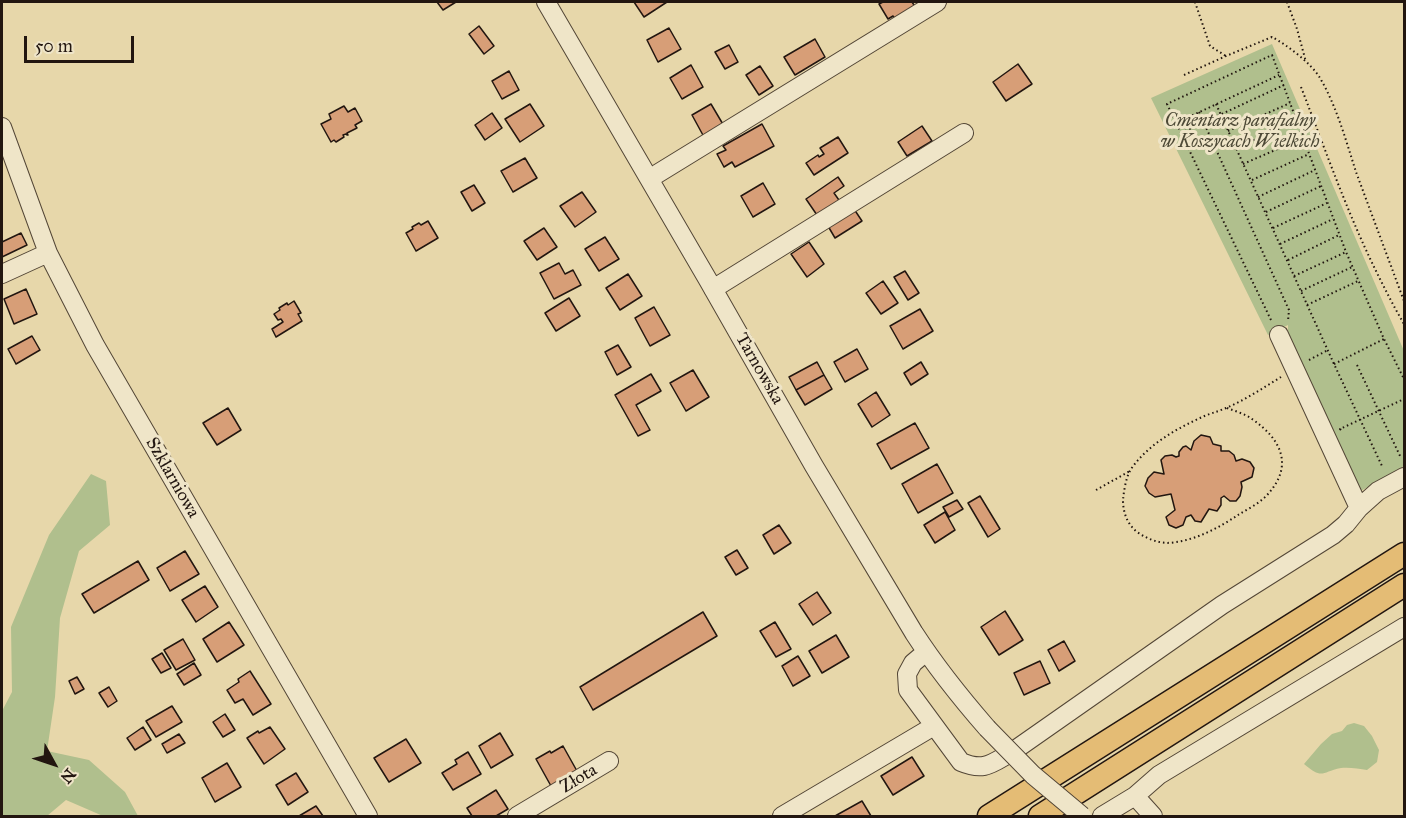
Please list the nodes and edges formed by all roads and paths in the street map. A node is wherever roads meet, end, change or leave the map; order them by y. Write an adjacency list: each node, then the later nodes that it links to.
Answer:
1 (546, 2): 27 (street, Tarnowska)
2 (937, 2): 27 (street)
3 (1195, 2): 5 (path)
4 (1287, 2): 6 (path)
5 (1226, 56): 6 (path); 7 (path)
6 (1306, 62): 46 (path)
7 (1184, 75)
8 (1280, 75): 9 (path); 12 (path); 17 (path)
9 (1284, 85): 11 (path); 14 (path)
10 (1301, 87): 48 (path)
11 (1290, 103): 15 (path); 19 (path)
12 (1216, 104): 13 (path); 14 (path)
13 (1199, 112): 16 (path); 17 (path)
14 (1220, 114): 16 (path); 19 (path)
15 (1297, 120): 22 (path); 23 (path)
16 (1203, 122): 21 (path); 49 (path)
17 (1176, 123): 21 (path)
18 (2, 127): 38 (street, Szklarniowa)
19 (1228, 131): 23 (path)
20 (964, 133): 44 (street)
21 (1181, 133): 49 (path)
22 (1303, 138): 24 (path); 25 (path)
23 (1236, 148): 25 (path)
24 (1309, 154): 26 (path); 28 (path)
25 (1243, 164): 28 (path)
26 (1315, 170): 29 (path); 30 (path)
27 (649, 178): 44 (street, Tarnowska)
28 (1251, 180): 30 (path)
29 (1321, 186): 31 (path); 32 (path)
30 (1258, 197): 32 (path)
31 (1327, 203): 33 (path); 34 (path)
32 (1265, 212): 34 (path)
33 (1333, 219): 35 (path); 36 (path)
34 (1273, 228): 36 (path)
35 (1339, 236): 37 (path); 39 (path)
36 (1280, 244): 39 (path)
37 (1346, 252): 40 (path); 42 (path)
38 (48, 253): 41 (street); 74 (street, Szklarniowa)
39 (1287, 260): 42 (path)
40 (1352, 267): 43 (path); 45 (path)
41 (2, 274)
42 (1294, 276): 45 (path)
43 (1358, 281): 47 (path); 50 (path)
44 (713, 289): 70 (street, Tarnowska)
45 (1301, 291): 47 (path)
46 (1404, 301)
47 (1307, 305): 51 (path)
48 (1404, 324)
49 (1279, 335): 53 (street)
50 (1385, 338): 52 (path); 55 (path)
51 (1328, 350): 52 (path); 53 (path)
52 (1334, 364): 59 (path)
53 (1301, 365): 57 (path); 66 (street)
54 (1357, 365): 58 (path)
55 (1404, 380)
56 (1404, 399): 58 (path)
57 (1227, 408): 63 (path); 63 (path)
58 (1379, 411): 59 (path); 61 (path)
59 (1360, 420): 60 (path); 62 (path)
60 (1340, 429)
61 (1401, 458)
62 (1382, 466)
63 (1130, 471): 65 (path)
64 (1404, 477): 66 (street)
65 (1096, 490)
66 (1359, 508): 71 (street)
67 (1404, 554): 77 (main road)
68 (1404, 585): 78 (main road)
69 (1404, 627): 73 (street)
70 (926, 652): 71 (street); 79 (street, Tarnowska, bridge)
71 (934, 726): 76 (street)
72 (609, 761): 75 (street, Złota)
73 (1135, 796): 80 (street); 81 (street)
74 (368, 816)
75 (517, 816)
76 (782, 816)
77 (989, 816)
78 (1040, 816)
79 (1082, 816)
80 (1102, 816)
81 (1153, 816)

